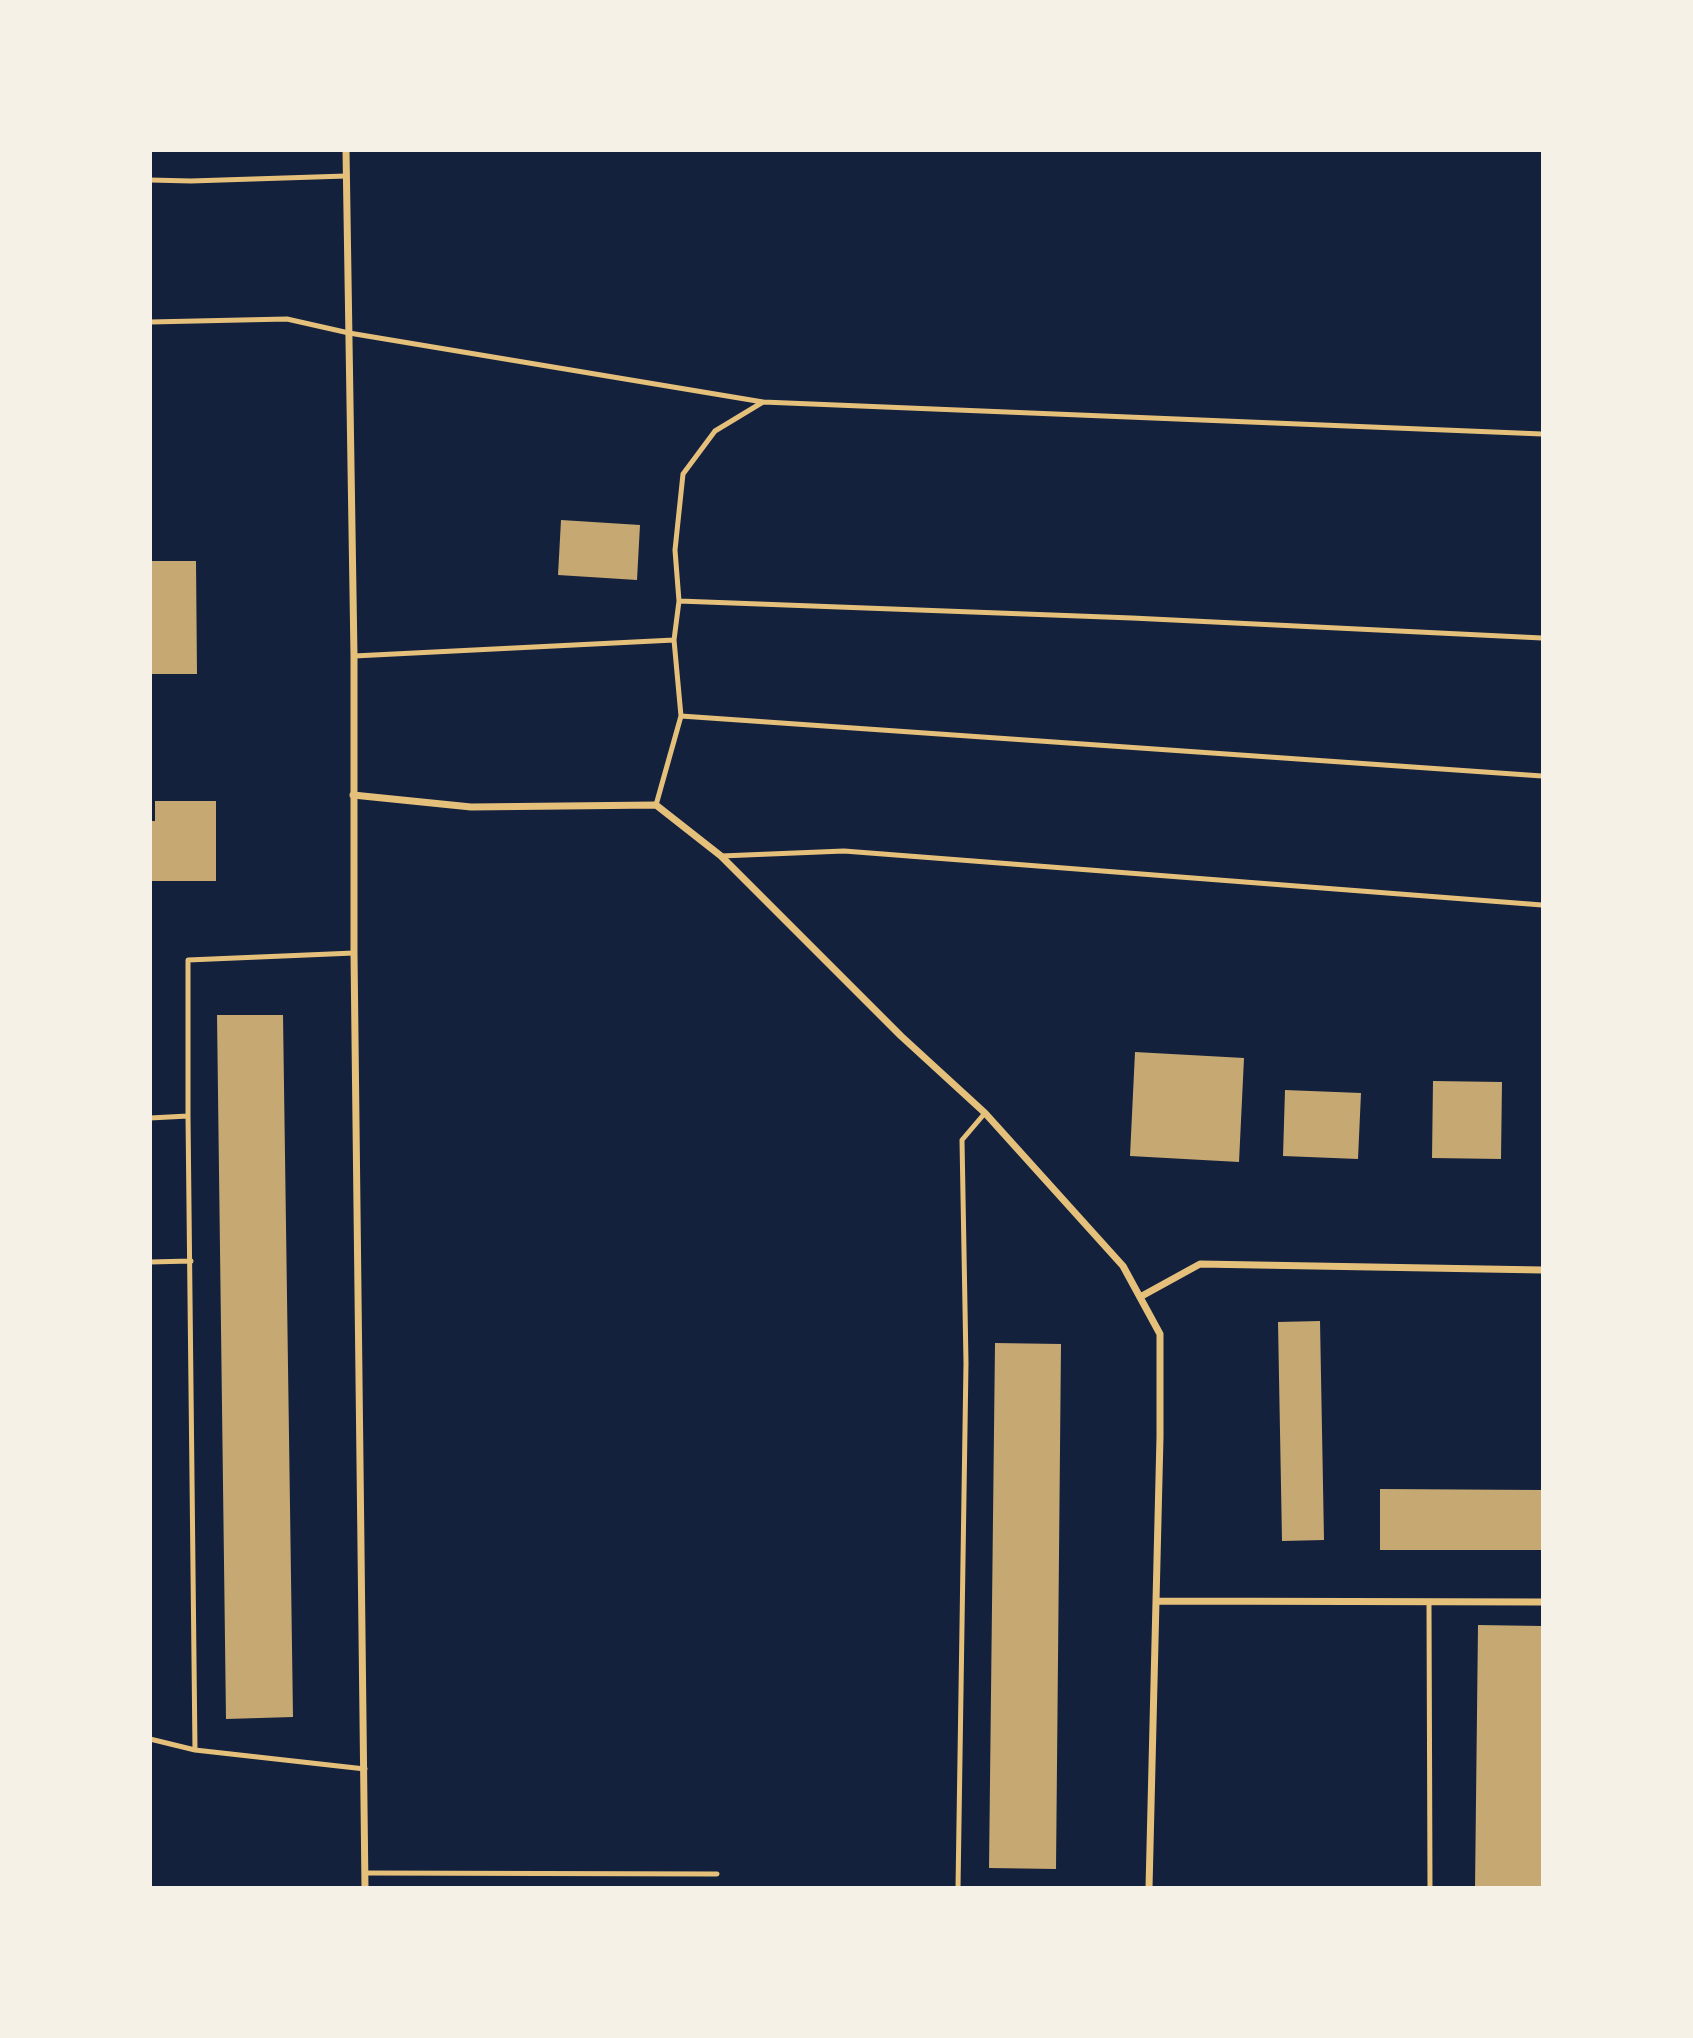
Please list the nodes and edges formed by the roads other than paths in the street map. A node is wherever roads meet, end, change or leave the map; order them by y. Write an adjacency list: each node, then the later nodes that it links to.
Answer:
1 (346, 150): 2 (street)
2 (346, 176): 3 (lane); 5 (street)
3 (150, 180)
4 (150, 322): 5 (lane)
5 (349, 333): 6 (lane); 11 (street)
6 (763, 402): 7 (lane); 8 (lane)
7 (1542, 434)
8 (679, 601): 9 (lane); 10 (lane)
9 (1542, 638)
10 (674, 640): 11 (lane); 12 (lane)
11 (355, 656): 14 (street)
12 (681, 716): 13 (lane); 15 (lane)
13 (1542, 776)
14 (353, 795): 15 (street); 18 (street)
15 (656, 805): 16 (street)
16 (721, 856): 17 (lane); 19 (street)
17 (1542, 905)
18 (354, 953): 20 (lane); 31 (street)
19 (985, 1113): 25 (street); 35 (lane)
20 (188, 1116): 21 (lane); 22 (lane)
21 (150, 1118)
22 (191, 1261): 23 (lane); 30 (lane)
23 (150, 1262)
24 (1542, 1269): 25 (street)
25 (1140, 1297): 26 (street)
26 (1156, 1601): 28 (street); 36 (street)
27 (1542, 1602): 28 (street)
28 (1429, 1603): 37 (lane)
29 (150, 1739): 30 (lane)
30 (195, 1750): 31 (lane)
31 (365, 1769): 32 (street)
32 (365, 1873): 33 (lane); 34 (street)
33 (717, 1874)
34 (365, 1888)
35 (958, 1888)
36 (1149, 1888)
37 (1430, 1888)

